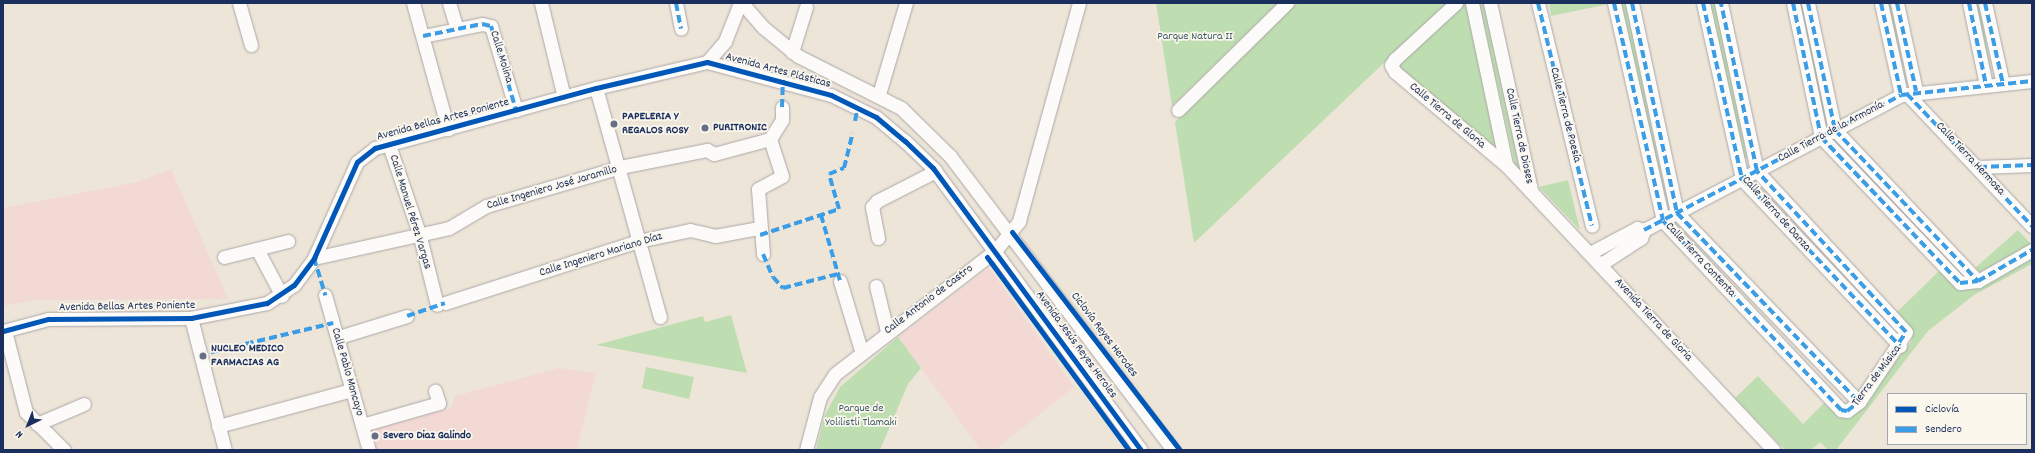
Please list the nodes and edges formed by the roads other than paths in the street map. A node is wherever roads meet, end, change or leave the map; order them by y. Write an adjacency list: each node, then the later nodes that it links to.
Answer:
1 (239, 3): 28 (street)
2 (413, 3): 27 (street)
3 (449, 3): 25 (street)
4 (541, 3): 37 (street)
5 (676, 3): 26 (street)
6 (741, 3): 29 (street, Avenida Artes Plásticas); 30 (street, Avenida Artes Plásticas)
7 (906, 3): 36 (street)
8 (1079, 3): 61 (street, Calle Antonio de Castro)
9 (1287, 3): 40 (street)
10 (1456, 3): 46 (street, Calle Tierra de Gloria)
11 (1472, 3): 46 (street, Calle Tierra de Dioses)
12 (1490, 3): 53 (street, Calle Tierra de Dioses)
13 (1538, 3): 56 (street, Calle Tierra de Poesía)
14 (1614, 3): 55 (street, Calle Tierra Contenta)
15 (1632, 3): 54 (street, Calle Tierra Contenta)
16 (1703, 3): 52 (street, Calle Tierra de Danza)
17 (1721, 3): 51 (street, Calle Tierra de Danza)
18 (1793, 3): 43 (street)
19 (1808, 3): 42 (street)
20 (1881, 3): 35 (street)
21 (1897, 3): 35 (street)
22 (1969, 3): 33 (street)
23 (1985, 3): 32 (street)
24 (806, 7): 29 (street)
25 (457, 29): 27 (street, Calle Molina); 39 (street, Calle Molina)
26 (681, 29)
27 (422, 36): 41 (street)
28 (250, 45)
29 (792, 52): 36 (street, Avenida Artes Plásticas)
30 (707, 62): 34 (street, Avenida Bellas Artes Poniente); 50 (street, Avenida Artes Plásticas)
31 (2032, 81): 32 (street, Calle Tierra de la Armonía)
32 (2002, 84): 33 (street, Calle Tierra de la Armonía)
33 (1986, 85): 35 (street, Calle Tierra de la Armonía)
34 (596, 88): 37 (street, Avenida Bellas Artes Poniente); 48 (street)
35 (1908, 93): 42 (street, Calle Tierra de la Armonía); 49 (street, Calle Tierra Hermosa)
36 (879, 94): 61 (street, Avenida Artes Plásticas)
37 (564, 96): 39 (street, Avenida Bellas Artes Poniente)
38 (782, 107): 44 (street)
39 (516, 110): 41 (street, Avenida Bellas Artes Poniente)
40 (1178, 110)
41 (448, 129): 45 (street, Avenida Bellas Artes Poniente)
42 (1835, 130): 43 (street, Calle Tierra de la Armonía); 74 (street)
43 (1821, 137): 51 (street, Calle Tierra de la Armonía); 74 (street)
44 (770, 139): 48 (street, Calle Ingeniero José Jaramillo); 58 (street)
45 (388, 142): 60 (street, Calle Manuel Pérez Vargas); 71 (street, Avenida Bellas Artes Poniente)
46 (1506, 165): 53 (street, Calle Tierra de Dioses)
47 (2032, 165): 49 (street)
48 (620, 167): 60 (street, Calle Ingeniero José Jaramillo); 64 (street)
49 (1979, 167): 57 (street, Calle Tierra Hermosa)
50 (936, 171): 62 (street); 67 (street, Avenida Artes Plásticas)
51 (1757, 171): 52 (street, Calle Tierra de la Armonía); 84 (street, Calle Tierra de Danza)
52 (1742, 179): 54 (street, Calle Tierra de la Armonía); 86 (street, Calle Tierra de Danza)
53 (1531, 190): 68 (street, Avenida Tierra de Gloria)
54 (1677, 213): 55 (street, Calle Tierra de la Armonía); 90 (street, Calle Tierra Contenta)
55 (1663, 221): 59 (street, Calle Tierra de la Armonía); 92 (street, Calle Tierra Contenta)
56 (1592, 226)
57 (2032, 226)
58 (759, 228): 64 (street, Calle Ingeniero Mariano Díaz); 69 (street)
59 (1644, 230): 68 (street, Calle Tierra de la Armonía); 72 (street, Calle Tierra de la Armonía)
60 (419, 233): 71 (street, Calle Ingeniero José Jaramillo); 78 (street, Calle Manuel Pérez Vargas)
61 (1010, 236): 67 (street, Calle Antonio de Castro); 101 (street, Avenida Jesús Reyes Heroles)
62 (878, 238)
63 (288, 240): 65 (street)
64 (638, 241): 78 (street, Calle Ingeniero Mariano Díaz); 80 (street)
65 (257, 249): 70 (street); 77 (street)
66 (2032, 250): 74 (street)
67 (995, 251): 83 (street, Calle Antonio de Castro); 100 (street, Avenida Jesús Reyes Heroles)
68 (1590, 253): 72 (street, Avenida Tierra de Gloria)
69 (763, 254)
70 (224, 257)
71 (314, 258): 77 (street, Avenida Bellas Artes Poniente)
72 (1601, 264): 102 (street, Avenida Tierra de Gloria)
73 (840, 281): 87 (street)
74 (1978, 281)
75 (876, 286): 83 (street)
76 (326, 295): 85 (street, Calle Pablo Moncayo)
77 (282, 296): 81 (street, Avenida Bellas Artes Poniente)
78 (441, 304)
79 (407, 316): 85 (street)
80 (660, 316)
81 (191, 318): 82 (street, Avenida Bellas Artes Poniente); 94 (street)
82 (4, 331): 93 (street)
83 (888, 331): 87 (street, Calle Antonio de Castro)
84 (1906, 332): 86 (street, Tierra de Música)
85 (339, 337): 88 (street, Calle Pablo Moncayo)
86 (1900, 346): 90 (street, Tierra de Música)
87 (861, 350): 99 (street, Calle Antonio de Castro)
88 (351, 390): 94 (street); 95 (street, Calle Pablo Moncayo)
89 (435, 391): 95 (street)
90 (1859, 402): 92 (street, Tierra de Música)
91 (84, 404): 93 (street)
92 (1841, 410)
93 (37, 424): 96 (street)
94 (218, 426): 97 (street)
95 (362, 426): 98 (street, Calle Pablo Moncayo)
96 (64, 450)
97 (225, 450)
98 (369, 450)
99 (806, 450)
100 (1140, 450)
101 (1173, 450)
102 (1774, 450)

